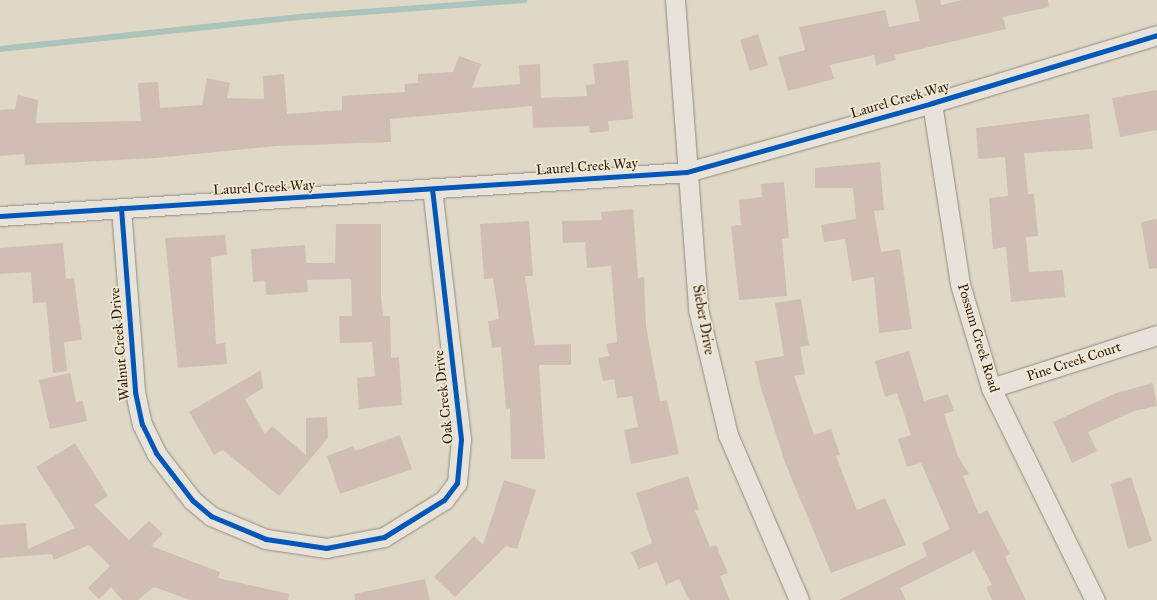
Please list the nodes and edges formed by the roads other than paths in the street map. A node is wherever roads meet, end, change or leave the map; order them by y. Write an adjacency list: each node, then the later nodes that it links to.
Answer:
1 (675, 0): 4 (street, Sieber Drive)
2 (1157, 35): 3 (street, Laurel Creek Way)
3 (932, 103): 4 (street, Laurel Creek Way); 9 (street, Possum Creek Road)
4 (687, 172): 5 (street, Laurel Creek Way); 11 (street, Sieber Drive)
5 (432, 190): 6 (street, Laurel Creek Way); 10 (street, Oak Creek Drive)
6 (121, 208): 7 (street, Laurel Creek Way); 10 (street, Walnut Creek Drive)
7 (0, 216)
8 (1157, 335): 9 (street, Pine Creek Court)
9 (991, 388): 12 (street, Possum Creek Road)
10 (358, 544)
11 (799, 600)
12 (1095, 600)

